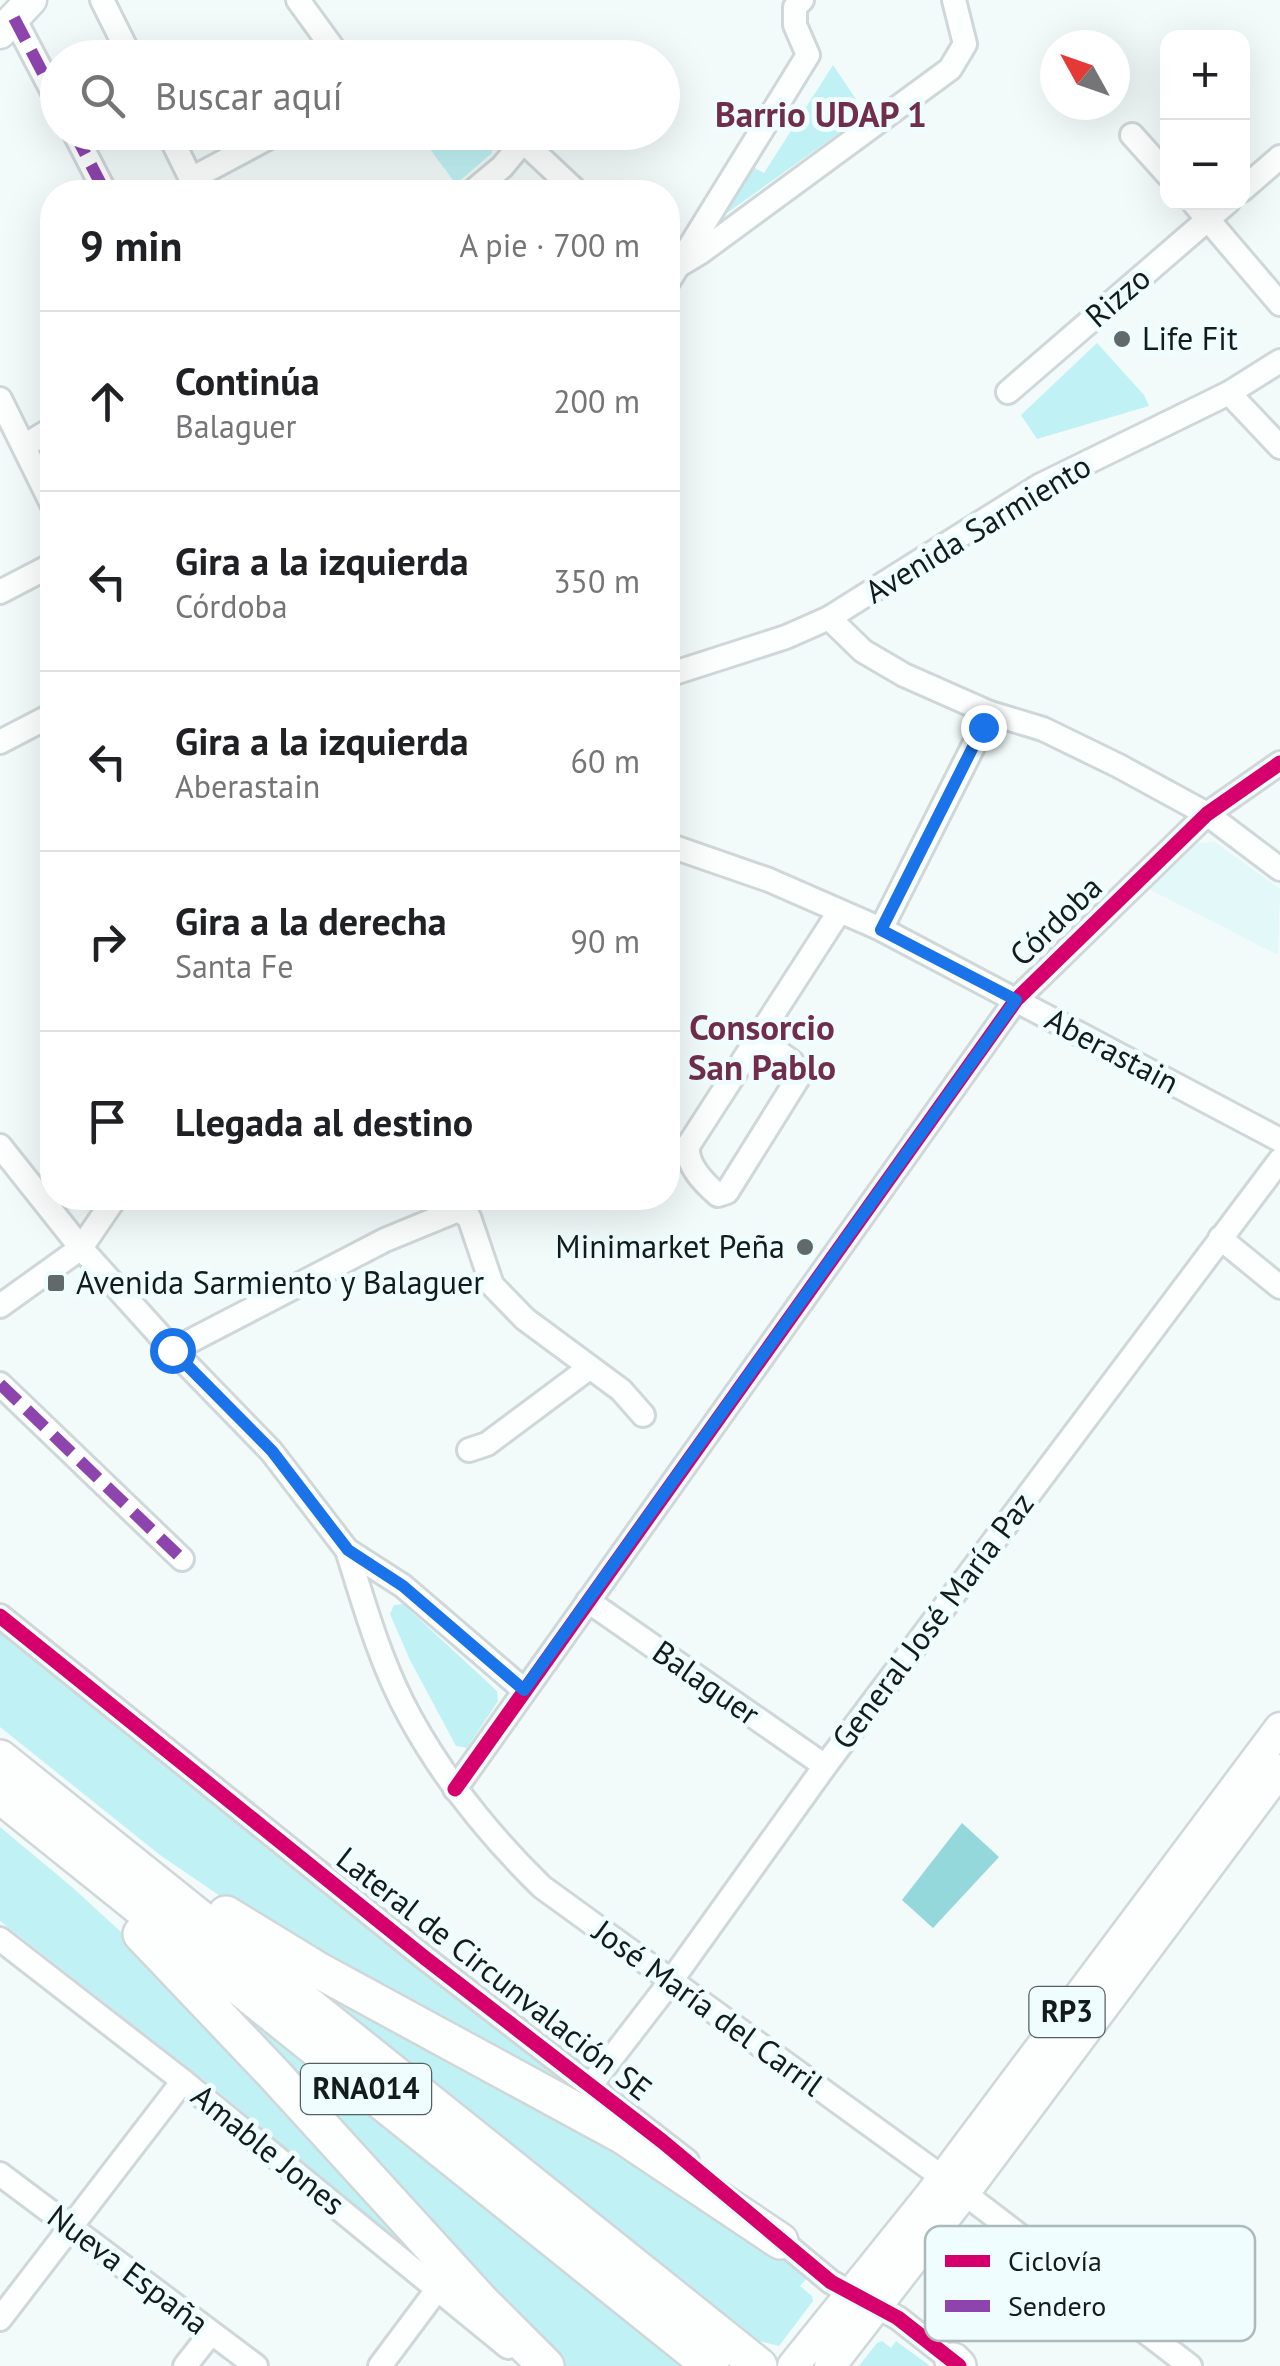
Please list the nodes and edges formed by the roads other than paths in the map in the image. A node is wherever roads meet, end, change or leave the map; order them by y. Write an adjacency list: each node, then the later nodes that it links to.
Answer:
1 (102, 0): 6 (street)
2 (298, 0): 7 (street)
3 (802, 0): 24 (street)
4 (954, 0): 25 (street)
5 (15, 17): 8 (street)
6 (121, 40)
7 (327, 40)
8 (40, 66)
9 (1132, 135): 16 (street)
10 (83, 150): 17 (street)
11 (177, 150): 18 (street)
12 (251, 150): 19 (street)
13 (514, 150): 20 (street)
14 (536, 150): 21 (street)
15 (1280, 157): 22 (street)
16 (1160, 166)
17 (99, 180)
18 (191, 180)
19 (203, 180)
20 (486, 180)
21 (565, 180)
22 (1250, 183)
23 (1200, 211): 26 (street); 28 (street, Rizzo)
24 (680, 261)
25 (680, 268)
26 (1280, 304)
27 (1280, 361): 29 (street, Avenida Sarmiento)
28 (1008, 392)
29 (1229, 393): 33 (street); 37 (street, Avenida Sarmiento)
30 (0, 399): 32 (street)
31 (40, 436): 32 (street)
32 (24, 446): 34 (street)
33 (1280, 447)
34 (40, 479)
35 (40, 571): 36 (street)
36 (0, 592)
37 (829, 618): 38 (street, Avenida Sarmiento); 39 (street)
38 (680, 671)
39 (990, 714): 43 (street); 47 (street)
40 (40, 720): 41 (street)
41 (0, 742)
42 (1280, 763): 43 (street, Córdoba)
43 (1207, 814): 45 (street); 48 (street, Córdoba)
44 (680, 849): 46 (street, Aberastain)
45 (1280, 869)
46 (839, 912): 47 (street, Aberastain); 49 (street)
47 (881, 930): 48 (street, Aberastain)
48 (1016, 1000): 50 (street, Aberastain); 67 (street, Córdoba)
49 (759, 1038): 49 (street)
50 (1280, 1140)
51 (0, 1146): 53 (street)
52 (1280, 1160): 56 (street, General José María Paz)
53 (40, 1196)
54 (51, 1210): 57 (street)
55 (107, 1210): 57 (street)
56 (1220, 1238): 58 (street); 72 (street, General José María Paz)
57 (81, 1248): 59 (street); 60 (street)
58 (1280, 1287)
59 (0, 1306)
60 (172, 1350): 61 (street); 65 (street)
61 (588, 1368): 63 (street); 64 (street)
62 (0, 1384): 66 (street)
63 (644, 1415)
64 (468, 1450)
65 (348, 1550): 69 (street); 74 (street, José María del Carril)
66 (182, 1559)
67 (588, 1601): 69 (street, Córdoba); 72 (street, Balaguer)
68 (0, 1616): 80 (street, Lateral de Circunvalación SE)
69 (524, 1690): 74 (street, Córdoba)
70 (1278, 1732): 82 (main road, RP3)
71 (0, 1758): 76 (highway, RNA014)
72 (824, 1766): 78 (street, General José María Paz)
73 (1280, 1770): 82 (main road, RP3)
74 (455, 1789): 78 (street, José María del Carril)
75 (11, 1804): 93 (highway, RNA014); 99 (highway)
76 (70, 1814): 85 (highway); 93 (highway, RNA014)
77 (0, 1938): 79 (street, Amable Jones)
78 (671, 1981): 80 (street, General José María Paz); 82 (street, José María del Carril)
79 (183, 2081): 84 (street); 86 (street, Amable Jones)
80 (590, 2086): 85 (street, Lateral de Circunvalación SE)
81 (0, 2174): 84 (street, Nueva España)
82 (954, 2186): 83 (street, José María del Carril); 87 (main road, RP3)
83 (1006, 2226)
84 (70, 2228): 88 (street); 89 (street, Nueva España)
85 (780, 2240): 87 (street, Lateral de Circunvalación SE)
86 (436, 2292): 97 (street); 98 (street, Amable Jones)
87 (863, 2299): 90 (street, Lateral de Circunvalación SE); 100 (main road, RP3); 101 (main road, RP3)
88 (0, 2319)
89 (210, 2332): 95 (street); 96 (street, Nueva España)
90 (925, 2339)
91 (927, 2341): 94 (street, Lateral de Circunvalación SE)
92 (1157, 2341): 102 (street, José María del Carril)
93 (736, 2360)
94 (956, 2364)
95 (185, 2366)
96 (256, 2366)
97 (380, 2366)
98 (532, 2366)
99 (546, 2366)
100 (793, 2366)
101 (830, 2366)
102 (1190, 2366)

